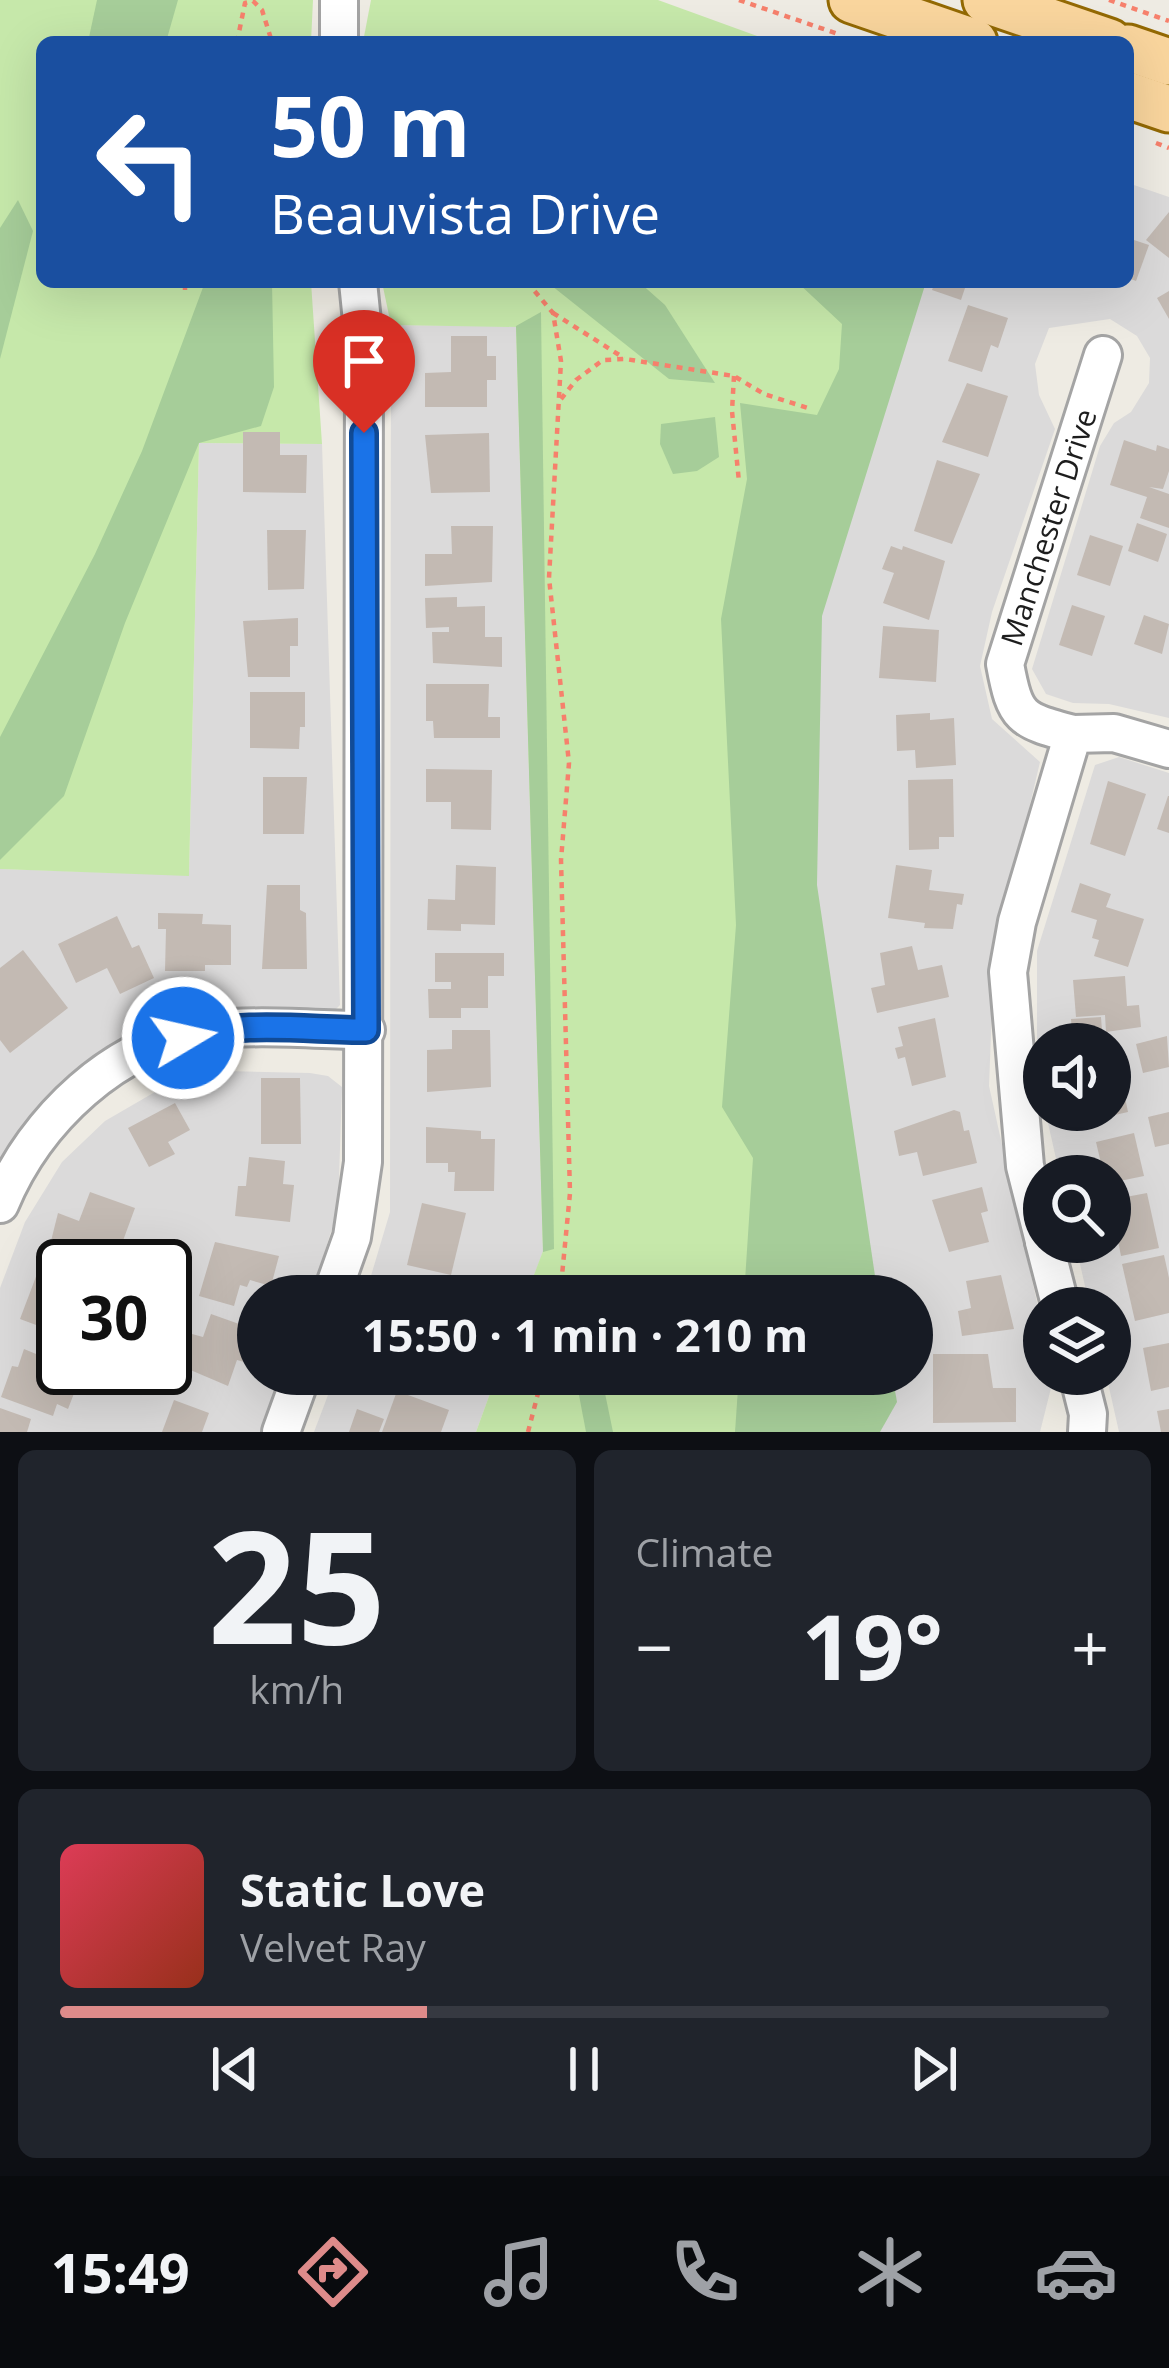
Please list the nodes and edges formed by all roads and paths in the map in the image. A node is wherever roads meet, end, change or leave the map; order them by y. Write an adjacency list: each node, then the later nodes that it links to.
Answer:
1 (340, 0): 9 (street)
2 (739, 0): 5 (path)
3 (986, 0): 11 (main road)
4 (1109, 0): 6 (path)
5 (846, 18): 10 (main road)
6 (1169, 21)
7 (238, 36): 8 (path)
8 (270, 36)
9 (339, 36)
10 (942, 36)
11 (1091, 36)
12 (1134, 50): 13 (main road)
13 (1169, 62)
14 (1134, 97): 15 (main road)
15 (1169, 109)
16 (359, 288): 27 (street)
17 (532, 288): 18 (path)
18 (553, 313): 20 (path); 22 (path)
19 (1103, 355): 25 (street, Manchester Drive)
20 (625, 359): 21 (path); 22 (path)
21 (734, 376): 23 (path); 24 (path)
22 (561, 400): 31 (path)
23 (811, 409)
24 (740, 482)
25 (1073, 734): 26 (street, Manchester Drive); 28 (street)
26 (1169, 749)
27 (366, 1030): 29 (street); 30 (street)
28 (1024, 1155)
29 (0, 1204)
30 (338, 1275)
31 (562, 1275)
32 (294, 1395): 35 (street)
33 (538, 1395): 36 (path)
34 (1083, 1395): 37 (street)
35 (281, 1432)
36 (528, 1432)
37 (1087, 1432)

